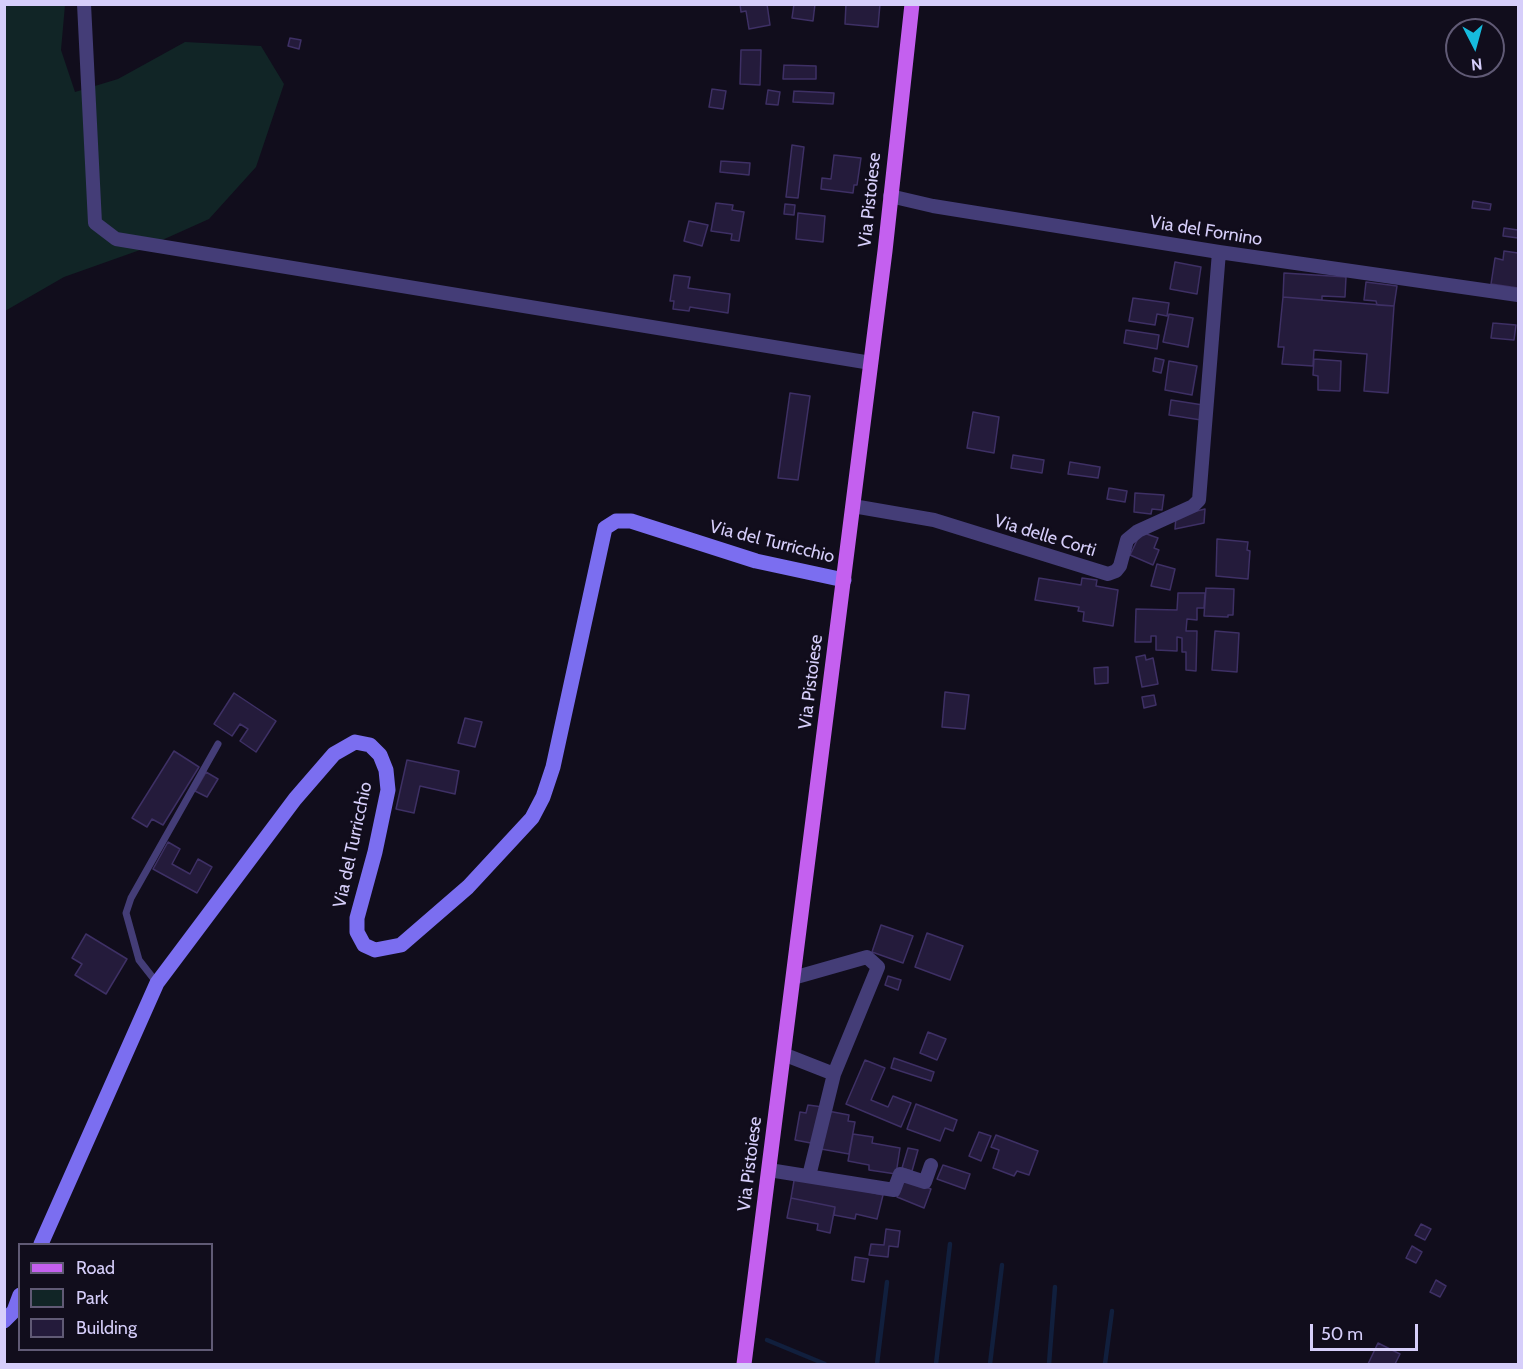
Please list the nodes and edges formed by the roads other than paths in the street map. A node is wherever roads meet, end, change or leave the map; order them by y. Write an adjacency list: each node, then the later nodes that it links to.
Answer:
1 (84, 4): 6 (street)
2 (912, 4): 3 (main road, Via Pistoiese)
3 (890, 196): 4 (street, Via del Fornino); 6 (main road, Via Pistoiese)
4 (1219, 252): 5 (street, Via del Fornino); 7 (street, Via delle Corti)
5 (1518, 295)
6 (871, 363): 7 (main road, Via Pistoiese)
7 (853, 506): 8 (main road, Via Pistoiese)
8 (843, 580): 10 (main road, Via Pistoiese); 11 (street, Via del Turricchio)
9 (218, 744): 11 (lane)
10 (793, 978): 12 (main road, Via Pistoiese); 13 (street)
11 (157, 983): 17 (street, Via del Turricchio)
12 (783, 1054): 13 (street); 15 (main road, Via Pistoiese)
13 (834, 1074): 16 (street)
14 (931, 1165): 16 (street)
15 (769, 1170): 16 (street); 20 (main road, Via Pistoiese)
16 (809, 1176)
17 (42, 1243)
18 (18, 1300): 19 (street)
19 (4, 1321)
20 (744, 1365)

